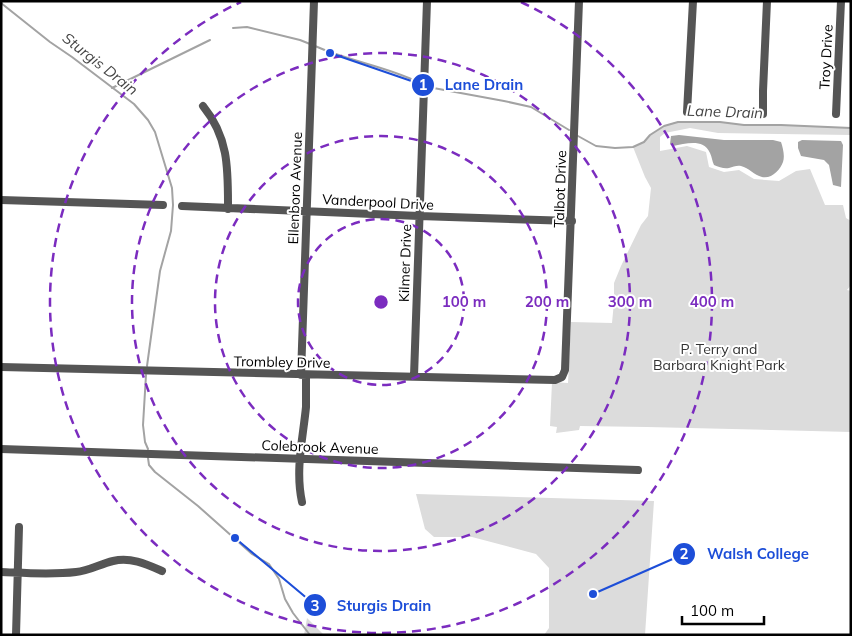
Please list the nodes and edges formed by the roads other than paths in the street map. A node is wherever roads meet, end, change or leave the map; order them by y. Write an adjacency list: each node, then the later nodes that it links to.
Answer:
1 (314, 1): 15 (street, Ellenboro Avenue)
2 (427, 1): 16 (street, Kilmer Drive)
3 (579, 1): 17 (street, Talbot Drive)
4 (692, 1): 8 (street)
5 (767, 1): 9 (street)
6 (841, 1): 10 (street, Troy Drive)
7 (203, 106): 14 (street)
8 (688, 112)
9 (764, 114)
10 (836, 114)
11 (1, 200): 12 (street)
12 (163, 205)
13 (182, 206): 14 (street, Vanderpool Drive)
14 (228, 209): 15 (street, Vanderpool Drive)
15 (307, 211): 16 (street, Vanderpool Drive); 19 (street, Ellenboro Avenue)
16 (419, 216): 17 (street, Vanderpool Drive); 20 (street, Kilmer Drive)
17 (572, 221): 21 (street, Talbot Drive)
18 (1, 367): 19 (street, Trombley Drive)
19 (304, 375): 20 (street, Trombley Drive); 23 (street, Ellenboro Avenue)
20 (414, 376): 21 (street, Trombley Drive)
21 (562, 377)
22 (1, 449): 23 (street, Colebrook Avenue)
23 (300, 459): 24 (street, Colebrook Avenue); 25 (street, Ellenboro Avenue)
24 (638, 470)
25 (302, 502)
26 (19, 527): 29 (street)
27 (162, 571): 29 (street)
28 (1, 572): 29 (street)
29 (18, 572): 30 (street)
30 (16, 635)

